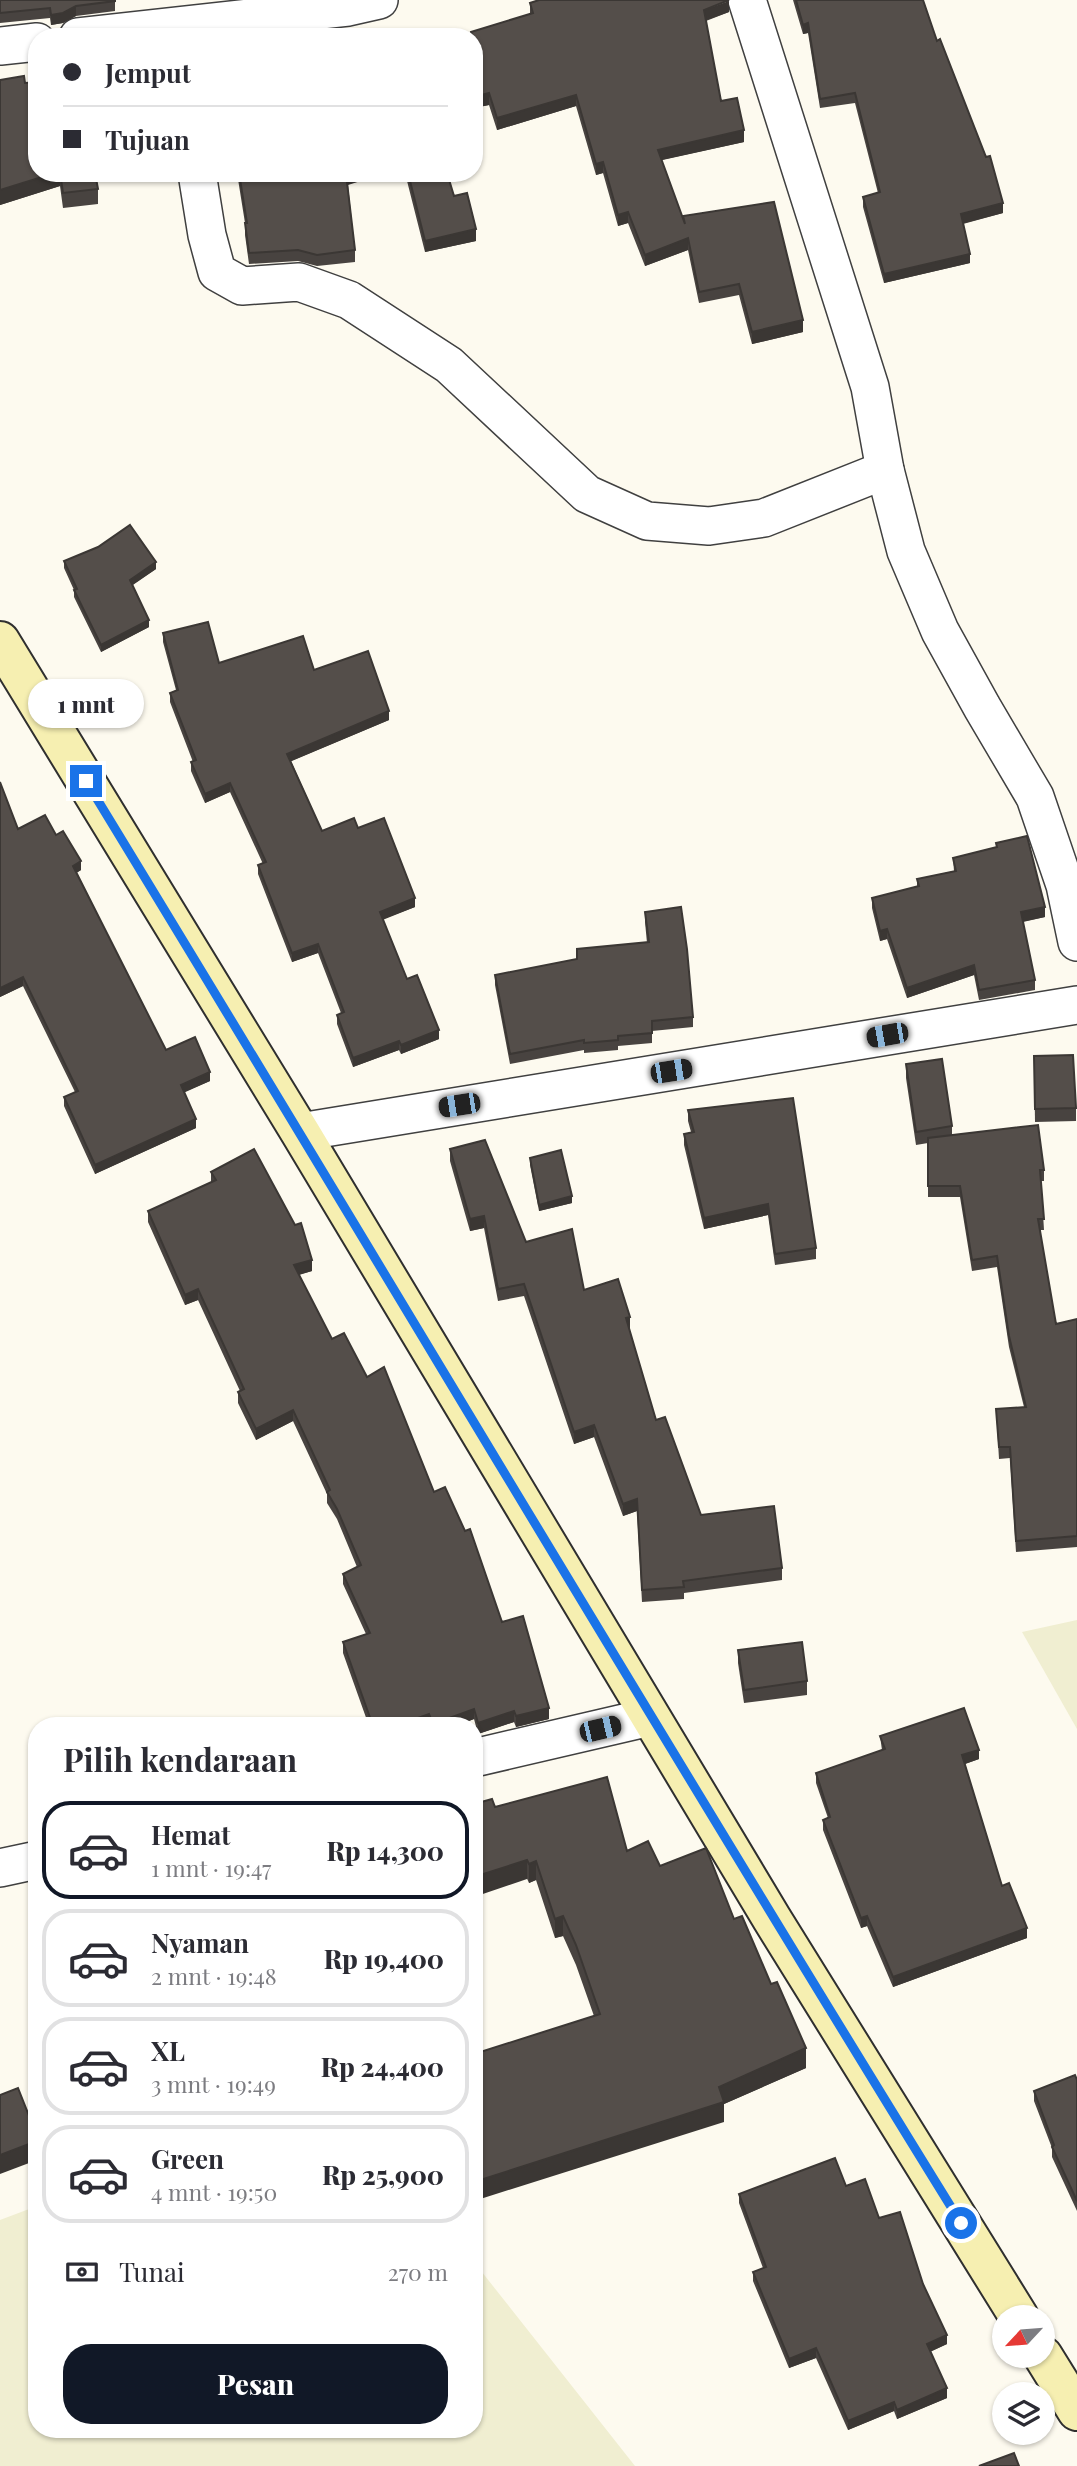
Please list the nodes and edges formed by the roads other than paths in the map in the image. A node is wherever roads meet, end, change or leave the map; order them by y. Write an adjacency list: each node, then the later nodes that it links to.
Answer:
1 (379, 0): 3 (street)
2 (747, 0): 8 (street)
3 (171, 21): 4 (street)
4 (130, 28)
5 (28, 43): 6 (street)
6 (0, 46)
7 (198, 182): 8 (street)
8 (885, 470): 10 (street)
9 (0, 641): 12 (main road)
10 (1077, 942)
11 (1077, 1005): 12 (street)
12 (300, 1132): 13 (main road)
13 (650, 1717): 14 (street); 17 (main road)
14 (483, 1756)
15 (28, 1862): 16 (street)
16 (0, 1868)
17 (1012, 2305)
18 (1050, 2368): 19 (main road)
19 (1077, 2411)

